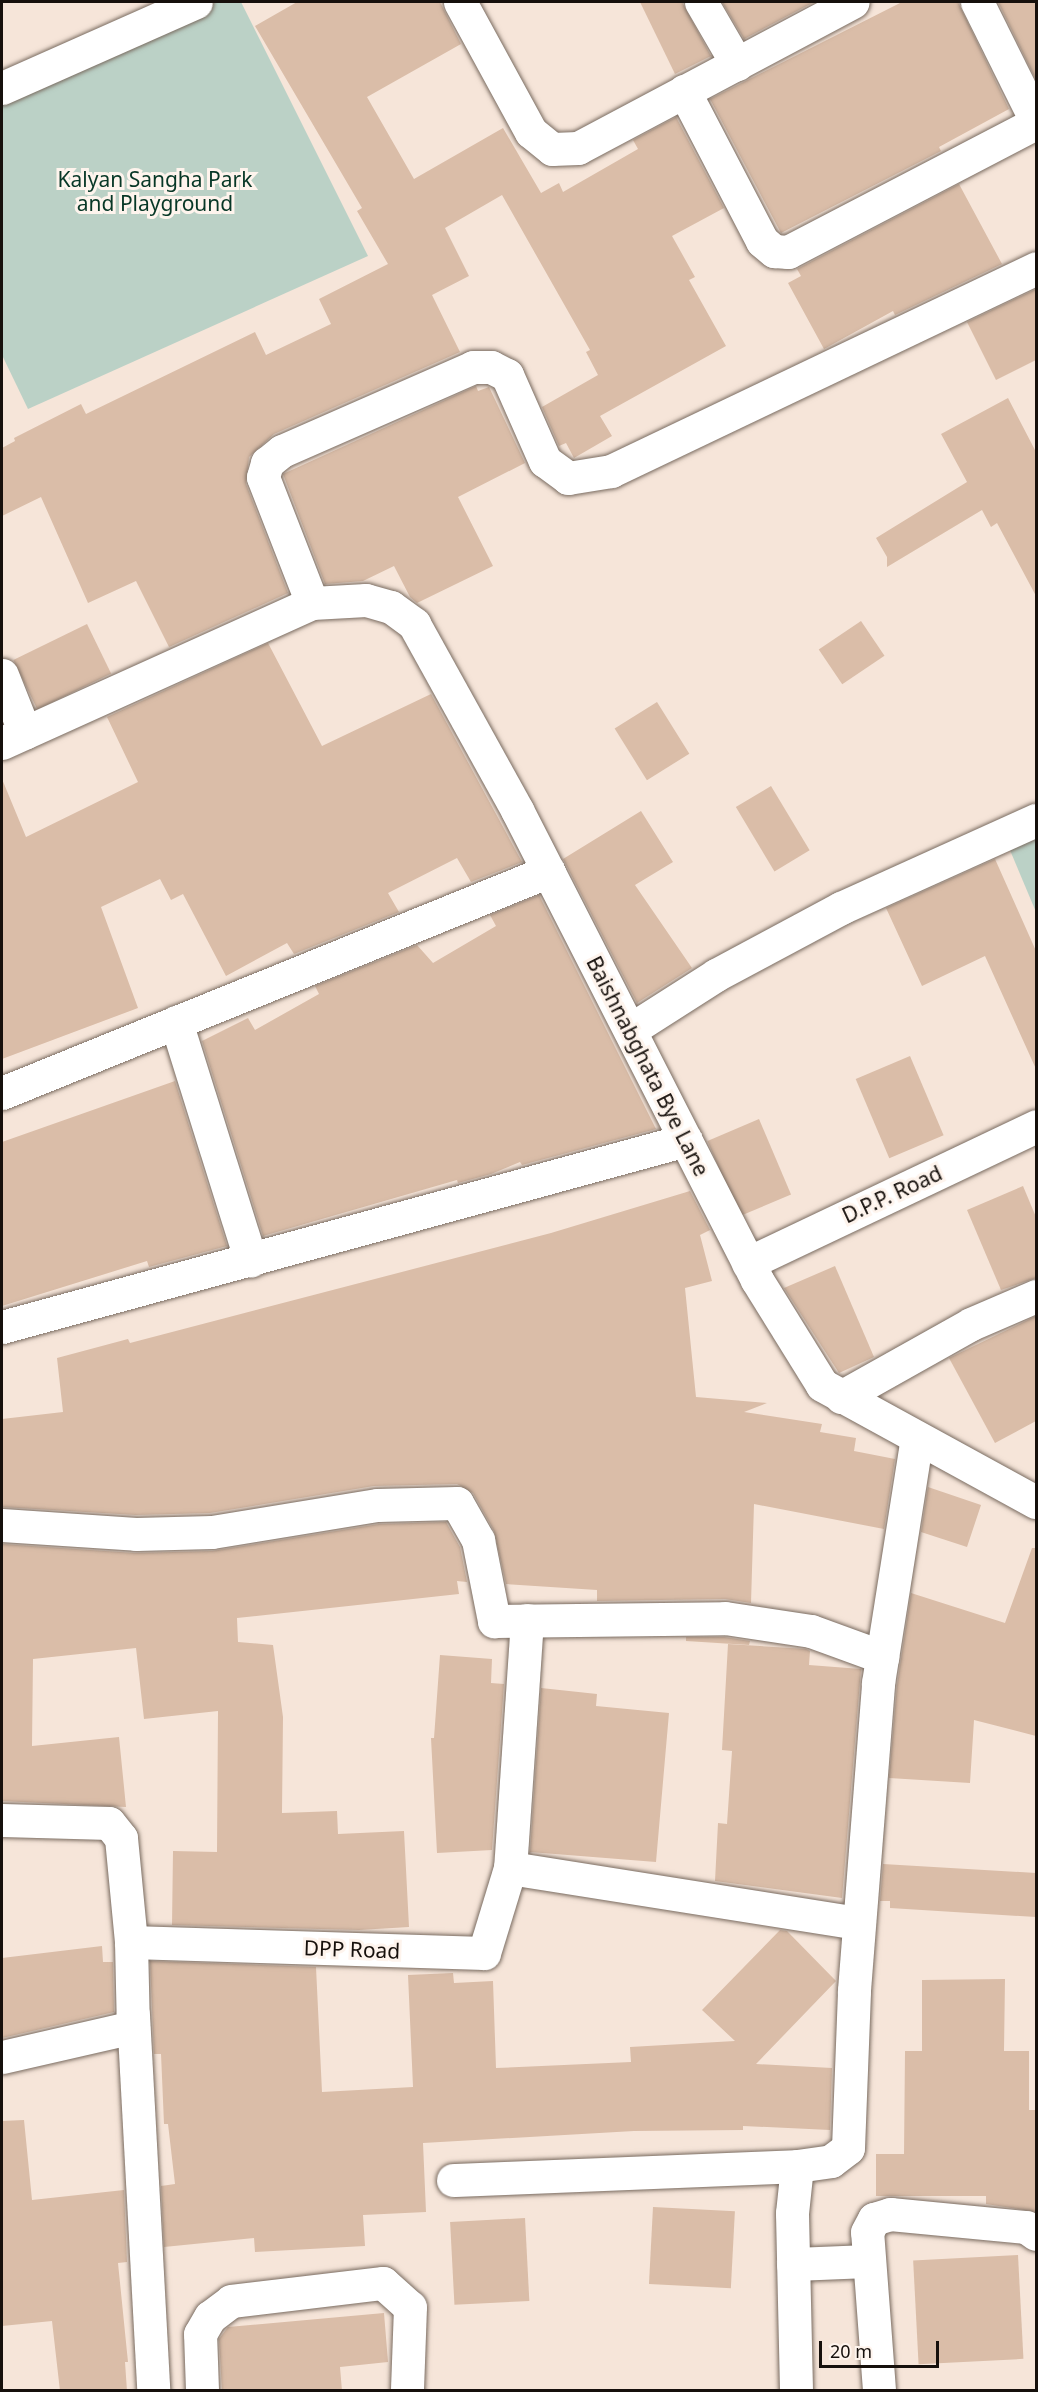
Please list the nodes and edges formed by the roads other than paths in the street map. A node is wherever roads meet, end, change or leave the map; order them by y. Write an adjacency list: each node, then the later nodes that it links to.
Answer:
1 (460, 2): 8 (street)
2 (701, 2): 6 (street)
3 (853, 2): 6 (street)
4 (977, 2): 9 (street)
5 (176, 6): 7 (street)
6 (737, 64): 8 (street)
7 (2, 88)
8 (684, 91): 9 (street)
9 (1036, 122)
10 (1036, 268): 11 (street)
11 (312, 603): 13 (street); 15 (street, Baishnabghata Bye Lane)
12 (2, 675): 13 (street)
13 (13, 738)
14 (1036, 820): 17 (street)
15 (549, 871): 16 (street); 17 (street, Baishnabghata Bye Lane)
16 (176, 1022): 18 (street); 21 (street)
17 (630, 1030): 20 (street, Baishnabghata Bye Lane)
18 (2, 1093)
19 (1036, 1126): 22 (street, D.P.P. Road)
20 (686, 1140): 21 (street); 22 (street, Baishnabghata Bye Lane)
21 (251, 1261): 24 (street)
22 (748, 1263): 25 (street, Baishnabghata Bye Lane)
23 (1036, 1296): 25 (street)
24 (2, 1327)
25 (841, 1397): 26 (street, Baishnabghata Bye Lane)
26 (917, 1438): 27 (street, Baishnabghata Bye Lane); 30 (street)
27 (1036, 1502)
28 (2, 1525): 29 (street)
29 (527, 1620): 30 (street); 32 (street)
30 (882, 1657): 33 (street)
31 (2, 1820): 34 (street)
32 (510, 1868): 33 (street); 34 (street, DPP Road)
33 (859, 1923): 37 (street)
34 (131, 1942): 35 (street)
35 (133, 2015): 36 (street); 42 (street)
36 (2, 2057)
37 (797, 2166): 38 (street); 41 (street)
38 (453, 2180)
39 (1036, 2234): 40 (street)
40 (869, 2261): 41 (street); 46 (street)
41 (793, 2264): 45 (street)
42 (153, 2391)
43 (202, 2391): 44 (street)
44 (407, 2391)
45 (796, 2391)
46 (879, 2391)

